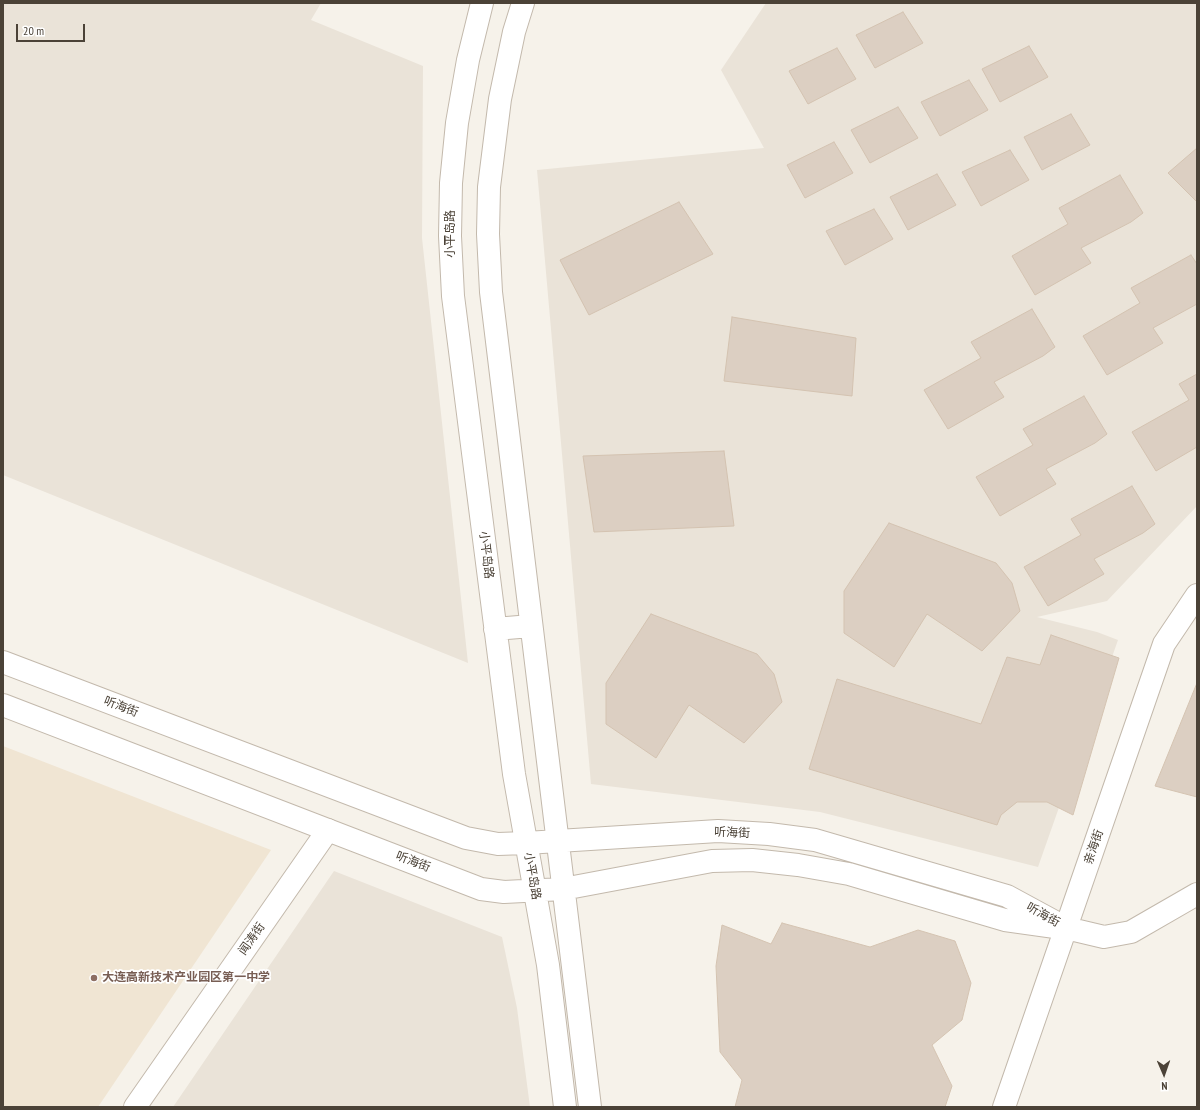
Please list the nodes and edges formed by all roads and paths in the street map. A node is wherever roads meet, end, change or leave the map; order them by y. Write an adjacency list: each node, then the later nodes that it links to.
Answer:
1 (482, 3): 5 (street, 小平岛路)
2 (523, 3): 4 (street)
3 (1197, 594): 14 (street, 亲海街)
4 (531, 626): 5 (street); 9 (street)
5 (495, 629): 10 (street, 小平岛路)
6 (3, 662): 10 (street, 听海街)
7 (3, 705): 8 (street, 听海街)
8 (328, 830): 12 (street, 听海街); 15 (street, 闻涛街)
9 (557, 841): 10 (street, 听海街); 11 (street); 14 (street, 听海街)
10 (526, 843): 12 (street, 小平岛路)
11 (563, 889): 12 (street, 听海街); 14 (street, 听海街); 17 (street)
12 (535, 890): 16 (street, 小平岛路)
13 (1197, 894): 14 (street)
14 (1066, 928): 18 (street, 亲海街)
15 (135, 1107)
16 (565, 1107)
17 (590, 1107)
18 (1004, 1107)

